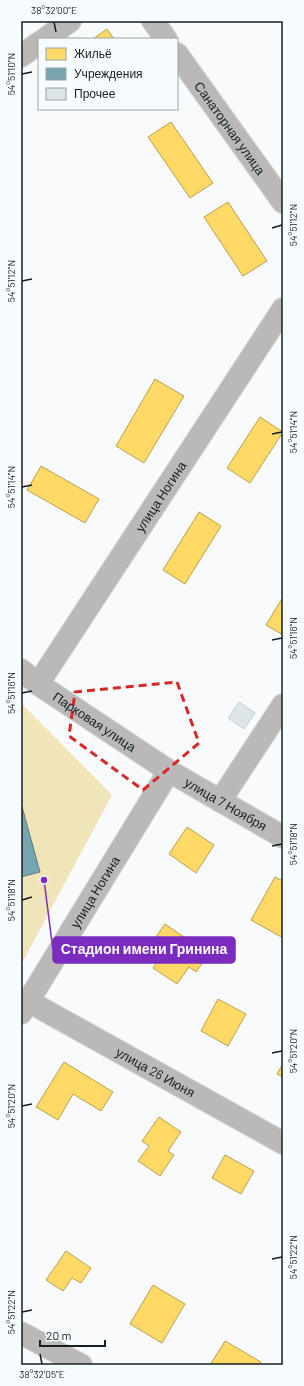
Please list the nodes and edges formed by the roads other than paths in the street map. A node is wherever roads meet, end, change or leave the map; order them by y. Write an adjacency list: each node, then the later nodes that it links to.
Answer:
1 (70, 21): 3 (street)
2 (153, 21): 4 (street)
3 (46, 38)
4 (165, 38)
5 (38, 44): 7 (street)
6 (178, 55): 8 (street, Санаторная улица)
7 (21, 56)
8 (283, 202)
9 (283, 310): 11 (street, улица Ногина)
10 (21, 670): 11 (street, Парковая улица)
11 (38, 684): 13 (street, Парковая улица)
12 (283, 705): 14 (street)
13 (169, 771): 14 (street, улица 7 Ноября); 16 (street, улица Ногина)
14 (220, 801): 15 (street, улица 7 Ноября)
15 (283, 837)
16 (24, 1007): 17 (street, улица 26 Июня)
17 (283, 1143)
18 (21, 1333): 19 (street)
19 (81, 1365)

